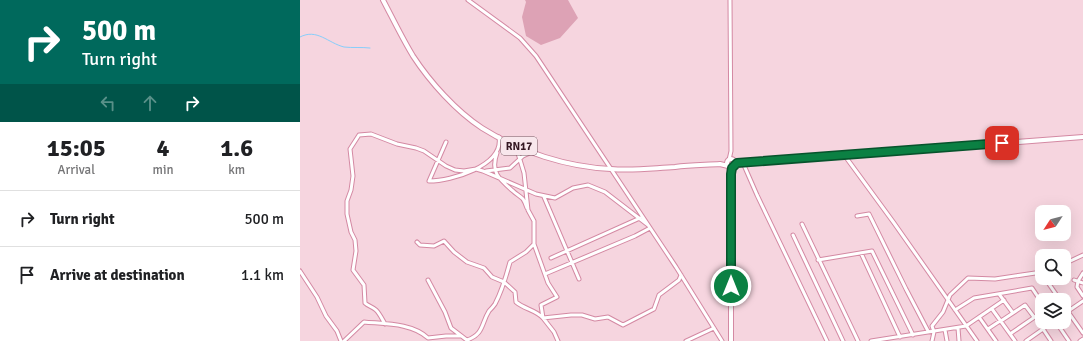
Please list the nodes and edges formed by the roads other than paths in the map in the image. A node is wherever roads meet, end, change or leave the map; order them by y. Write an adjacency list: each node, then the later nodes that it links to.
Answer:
1 (383, 0): 4 (main road, RN17)
2 (468, 0): 17 (street)
3 (730, 0): 14 (street)
4 (499, 137): 6 (main road, RN17); 9 (street)
5 (1083, 137): 11 (main road)
6 (507, 140): 8 (main road, RN17); 9 (street)
7 (446, 142): 13 (street)
8 (512, 143): 10 (main road, RN17); 12 (street)
9 (499, 147): 16 (street); 19 (street)
10 (532, 152): 12 (street); 17 (main road, RN17)
11 (845, 156): 15 (main road); 52 (street)
12 (519, 160): 19 (street); 21 (street)
13 (438, 161): 16 (street); 16 (street); 64 (street)
14 (731, 163): 15 (main road); 17 (main road, RN17); 88 (main road)
15 (742, 163): 89 (street)
16 (476, 169): 18 (street)
17 (612, 170): 27 (street)
18 (483, 171): 19 (street); 20 (street)
19 (494, 171): 20 (street)
20 (497, 176): 21 (street); 23 (street)
21 (526, 190): 23 (street); 25 (street)
22 (544, 196): 31 (street)
23 (528, 210): 30 (street)
24 (857, 216): 72 (street)
25 (640, 218): 27 (street); 31 (street)
26 (802, 224): 35 (street)
27 (649, 226): 37 (street); 42 (street)
28 (793, 235): 90 (street)
29 (417, 242): 47 (street)
30 (534, 244): 41 (street); 47 (street)
31 (567, 251): 34 (street); 37 (street)
32 (861, 253): 35 (street); 76 (street); 79 (street)
33 (1083, 255): 36 (street)
34 (550, 258)
35 (818, 260): 91 (street)
36 (1071, 261)
37 (572, 262): 41 (street); 43 (street)
38 (300, 271): 84 (street)
39 (1035, 273): 52 (street)
40 (1083, 273): 46 (street)
41 (545, 274): 62 (street)
42 (681, 275): 62 (street); 66 (street)
43 (579, 279)
44 (428, 280): 77 (street)
45 (1074, 280): 46 (street)
46 (1078, 281): 48 (street); 51 (street)
47 (504, 282): 62 (street); 82 (street)
48 (1083, 283)
49 (1035, 293): 50 (street)
50 (999, 294): 53 (street); 56 (street)
51 (1083, 296)
52 (948, 300): 56 (street); 73 (street)
53 (1004, 300): 55 (street); 58 (street)
54 (1083, 301): 57 (street)
55 (992, 309): 60 (street); 63 (street)
56 (955, 310): 65 (street)
57 (1071, 310)
58 (1013, 313): 61 (street); 63 (street)
59 (1071, 316): 74 (street)
60 (979, 317): 65 (street); 68 (street)
61 (1034, 317): 75 (street)
62 (543, 318): 85 (street)
63 (1001, 321): 68 (street); 75 (street)
64 (385, 324): 77 (street); 84 (street)
65 (966, 326): 67 (street); 97 (street)
66 (714, 328): 86 (street); 87 (street)
67 (958, 328): 71 (street); 96 (street)
68 (988, 329): 98 (street)
69 (1043, 329): 100 (street); 101 (street)
70 (1060, 329): 102 (street)
71 (945, 330): 73 (street); 95 (street)
72 (928, 331): 73 (street); 76 (street)
73 (934, 332): 94 (street)
74 (1083, 333)
75 (1010, 334): 99 (street)
76 (913, 335): 78 (street)
77 (461, 336): 82 (street)
78 (904, 336): 79 (street); 93 (street)
79 (900, 337): 80 (street)
80 (893, 339): 83 (street)
81 (1083, 339): 103 (street)
82 (468, 340)
83 (878, 340): 92 (street)
84 (343, 341)
85 (558, 341)
86 (686, 341)
87 (722, 341)
88 (732, 341)
89 (827, 341)
90 (843, 341)
91 (858, 341)
92 (871, 341)
93 (904, 341)
94 (932, 341)
95 (947, 341)
96 (959, 341)
97 (977, 341)
98 (996, 341)
99 (1015, 341)
100 (1026, 341)
101 (1051, 341)
102 (1069, 341)
103 (1080, 341)

